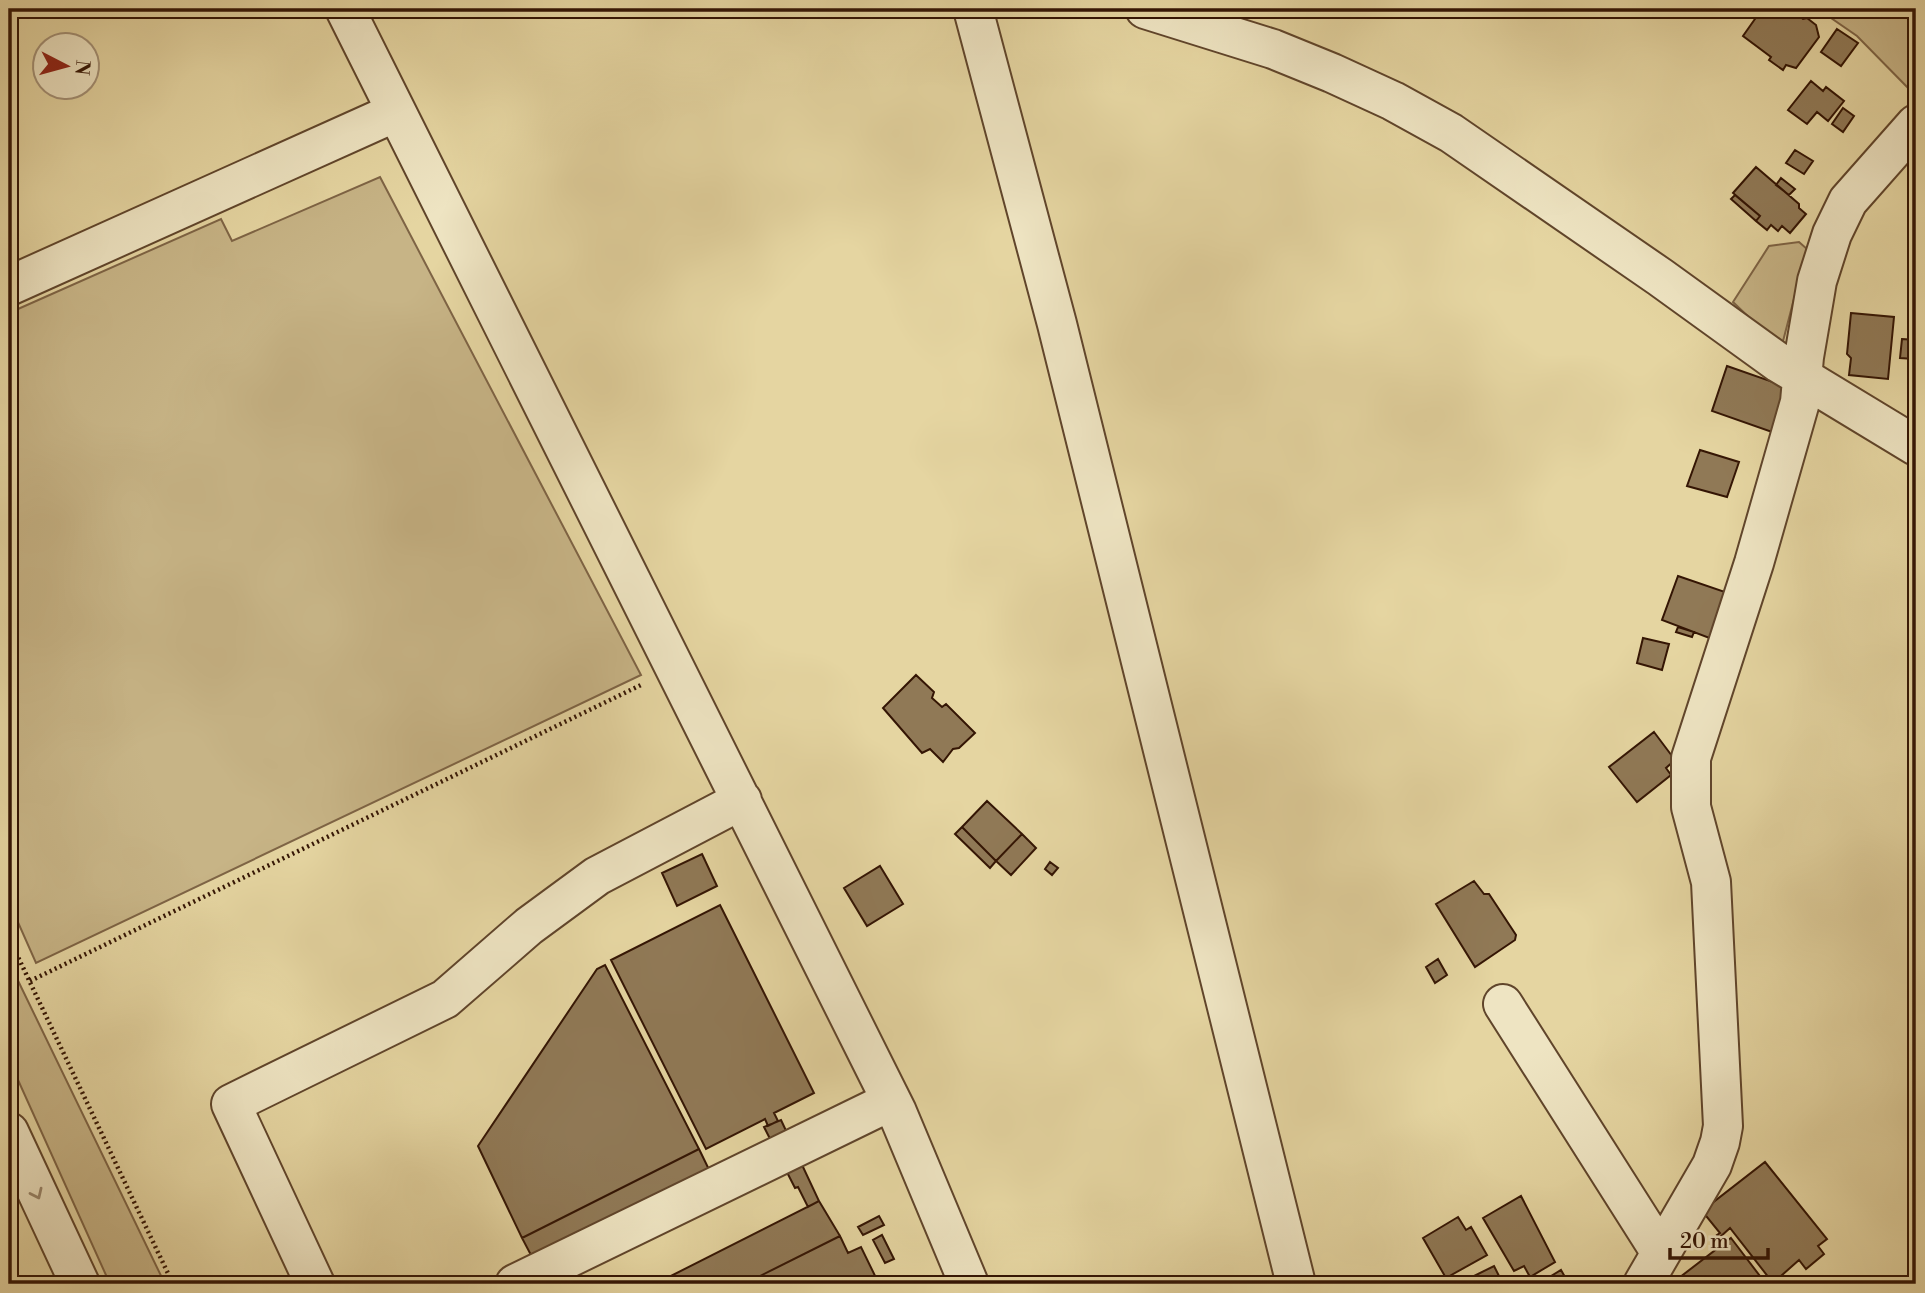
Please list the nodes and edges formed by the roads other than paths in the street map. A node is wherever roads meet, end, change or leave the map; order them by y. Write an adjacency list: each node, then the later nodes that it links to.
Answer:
1 (345, 9): 4 (street)
2 (973, 9): 18 (street)
3 (1145, 9): 7 (street)
4 (396, 112): 6 (street); 9 (street)
5 (1916, 124): 7 (street)
6 (9, 286)
7 (1802, 378): 8 (street); 13 (street)
8 (1916, 446)
9 (742, 800): 11 (street); 15 (street)
10 (1503, 1004): 13 (street)
11 (891, 1101): 16 (street); 17 (street)
12 (9, 1132): 14 (street, one-way to 14)
13 (1652, 1269)
14 (79, 1284)
15 (315, 1284)
16 (515, 1284)
17 (969, 1284)
18 (1296, 1284)

